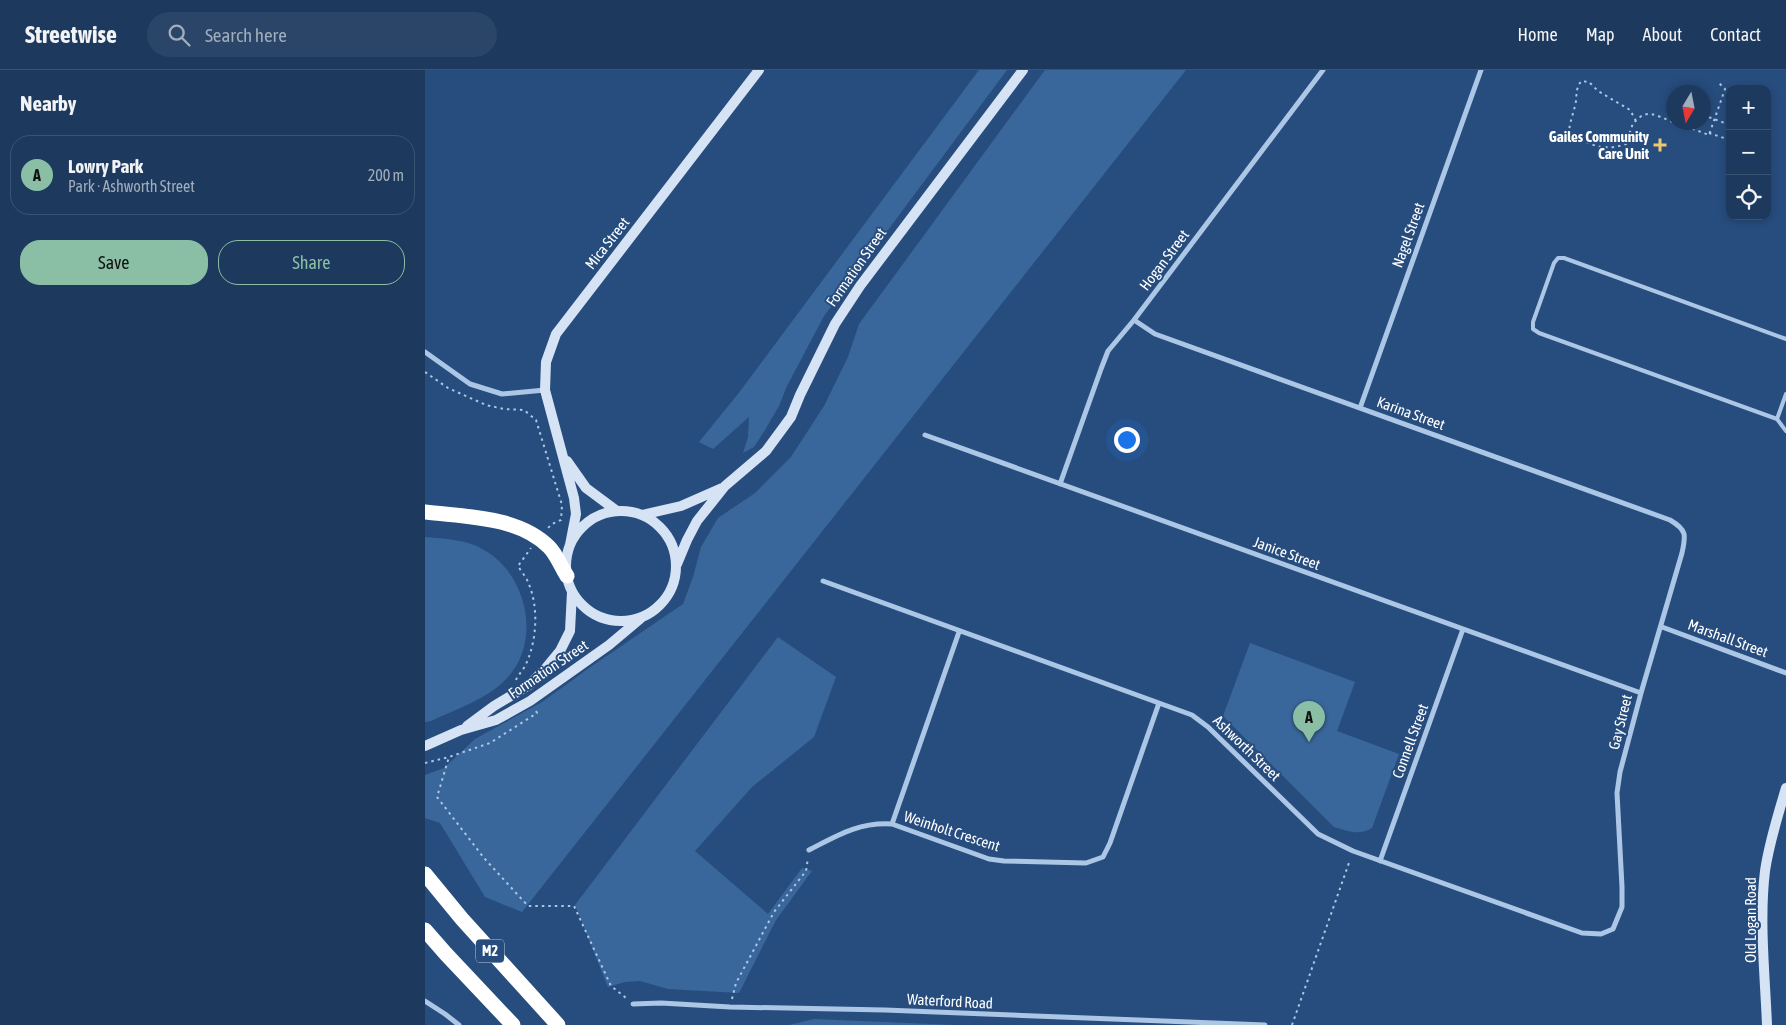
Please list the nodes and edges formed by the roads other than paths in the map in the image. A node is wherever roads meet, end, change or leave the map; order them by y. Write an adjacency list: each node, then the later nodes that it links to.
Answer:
1 (759, 70): 8 (main road, Mica Street)
2 (1023, 70): 16 (main road, Formation Street)
3 (1323, 70): 5 (street, Hogan Street)
4 (1481, 70): 10 (street, Nagel Street)
5 (1134, 320): 10 (street, Karina Street); 15 (street, Hogan Street)
6 (1786, 339): 11 (lane)
7 (425, 352): 8 (street)
8 (545, 390): 14 (main road, Mica Street)
9 (1786, 394): 11 (lane)
10 (1360, 408): 20 (street, Karina Street)
11 (1777, 419): 12 (lane)
12 (1786, 431)
13 (925, 436): 15 (street, Janice Street)
14 (563, 456): 17 (main road, Mica Street); 21 (main road, Mica Street)
15 (1060, 484): 28 (street, Janice Street)
16 (725, 486): 19 (main road, Formation Street); 22 (main road, Formation Street)
17 (617, 511): 19 (main road); 21 (main road)
18 (425, 512): 23 (highway)
19 (642, 515): 22 (main road)
20 (1681, 527): 27 (street, Gay Street)
21 (570, 545): 23 (main road)
22 (677, 564): 26 (main road)
23 (567, 576): 25 (main road)
24 (823, 581): 29 (street, Ashworth Street)
25 (572, 592): 26 (main road); 33 (main road, Formation Street)
26 (643, 617): 33 (main road, Formation Street)
27 (1662, 627): 30 (street, Marshall Street); 31 (street, Gay Street)
28 (1463, 629): 31 (street, Janice Street); 38 (street, Connell Street)
29 (959, 632): 32 (street, Ashworth Street); 36 (street, Weinholt Crescent)
30 (1786, 673)
31 (1641, 693): 40 (street, Gay Street)
32 (1159, 703): 36 (street, Weinholt Crescent); 38 (street, Ashworth Street)
33 (461, 730): 34 (main road, Formation Street)
34 (425, 746)
35 (1786, 788): 48 (main road, Old Logan Road)
36 (892, 824): 37 (street)
37 (809, 850)
38 (1380, 860): 40 (street, Ashworth Street)
39 (425, 874): 46 (highway, M2)
40 (1613, 929)
41 (425, 930): 45 (highway, M2)
42 (425, 1001): 44 (street)
43 (633, 1004): 47 (street, Waterford Road)
44 (459, 1025)
45 (513, 1025)
46 (558, 1025)
47 (1265, 1025)
48 (1767, 1025)

